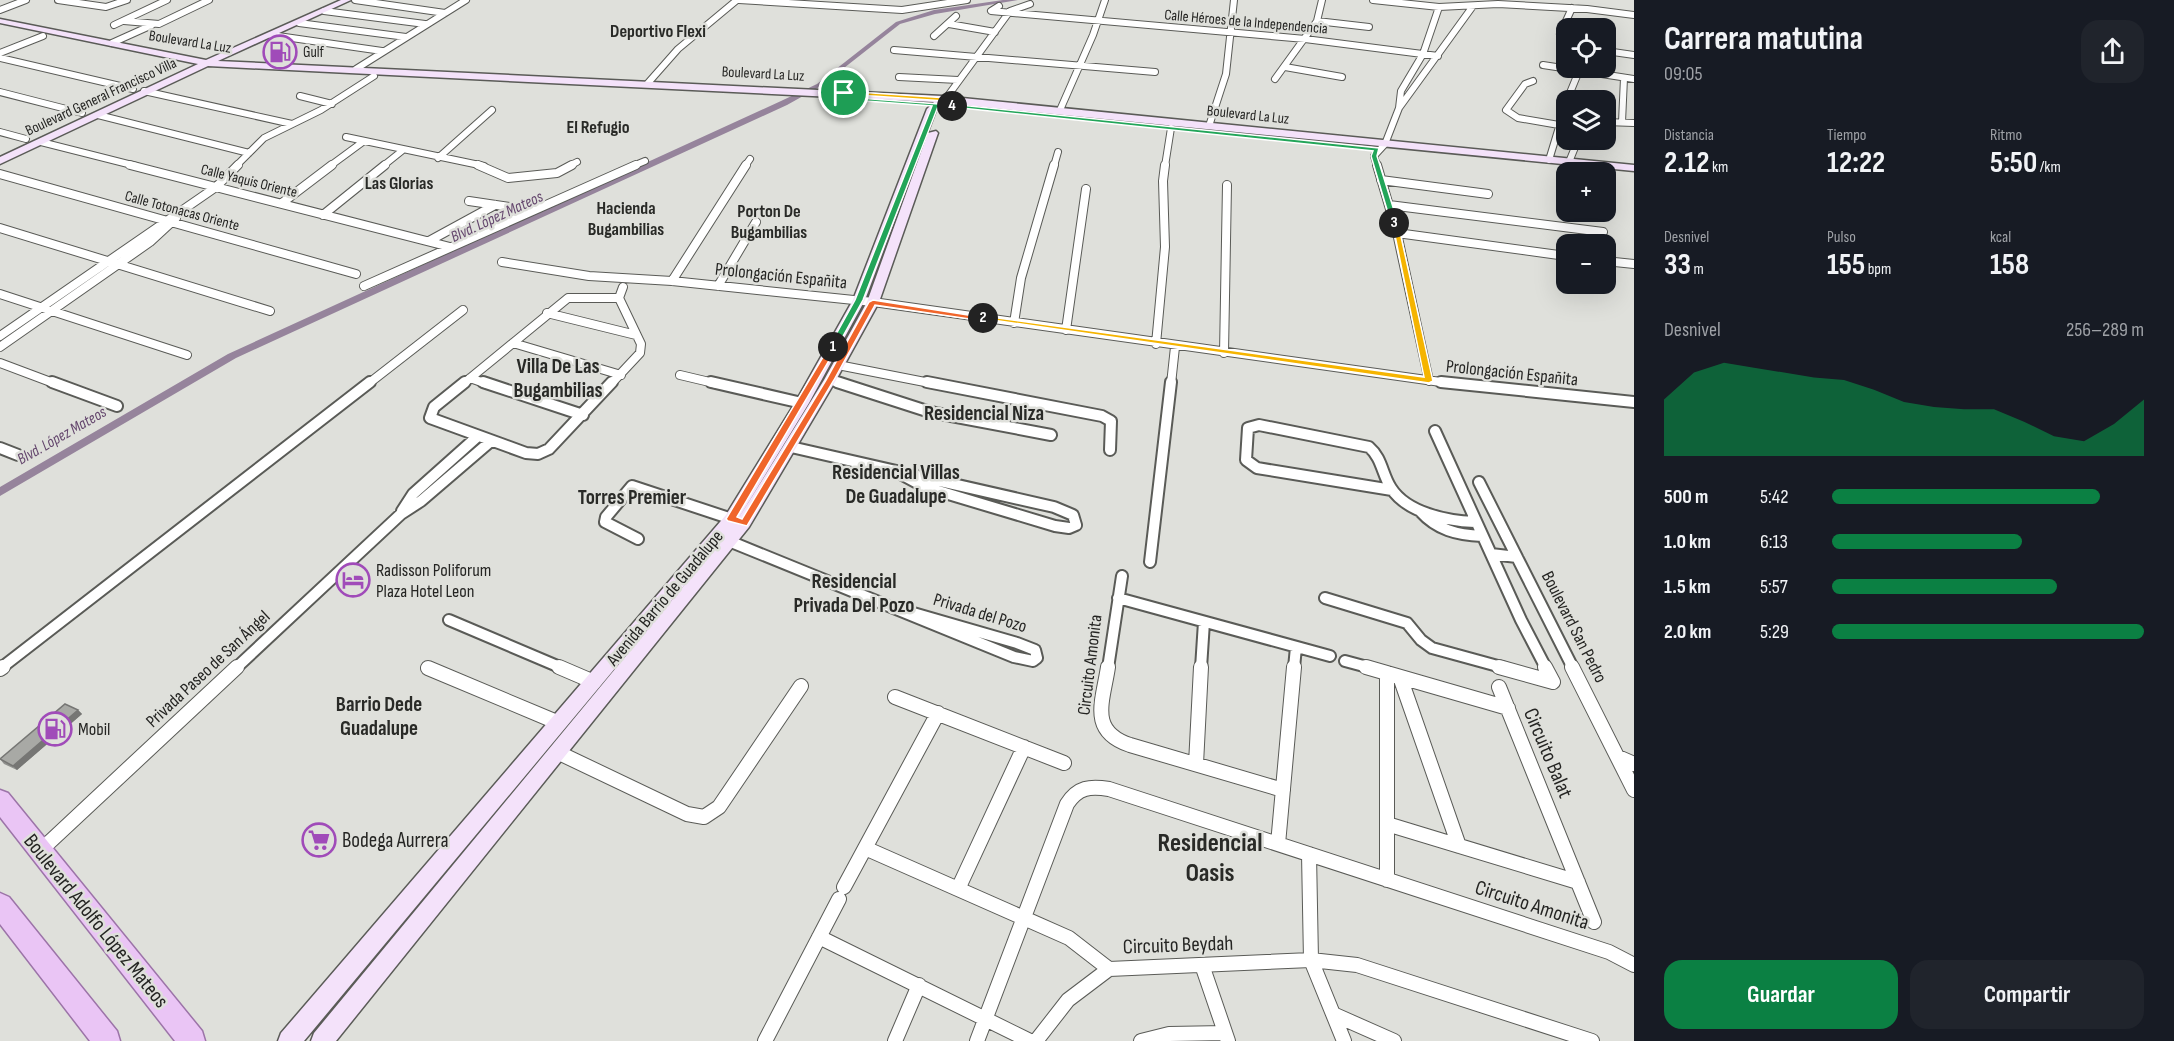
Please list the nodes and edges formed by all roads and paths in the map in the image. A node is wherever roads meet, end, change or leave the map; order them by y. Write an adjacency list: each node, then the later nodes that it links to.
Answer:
1 (26, 0): 27 (street)
2 (58, 0): 18 (street)
3 (127, 0): 18 (street)
4 (167, 0): 37 (street)
5 (209, 0): 43 (street)
6 (327, 0): 54 (main road, Boulevard General Francisco Villa)
7 (347, 0): 29 (main road, Boulevard General Francisco Villa)
8 (355, 0): 30 (street)
9 (464, 0): 30 (street)
10 (738, 0): 19 (street); 88 (street)
11 (967, 0): 28 (street)
12 (990, 0): 22 (street)
13 (1105, 0): 42 (street)
14 (1233, 0): 52 (street)
15 (1322, 0): 38 (street)
16 (1373, 0): 25 (street)
17 (1541, 0): 24 (street)
18 (79, 1)
19 (778, 1): 28 (street)
20 (888, 1): 28 (street)
21 (1030, 4): 31 (street)
22 (998, 6): 31 (street, Calle Héroes de la Independencia); 31 (street)
23 (1473, 6): 24 (street); 25 (street); 64 (street)
24 (1536, 6): 26 (street)
25 (1438, 7): 61 (street)
26 (1572, 8): 32 (street); 35 (street)
27 (0, 10)
28 (889, 10)
29 (324, 11): 39 (main road, Boulevard General Francisco Villa); 40 (street)
30 (445, 12): 40 (street)
31 (1009, 12): 42 (street, Calle Héroes de la Independencia); 48 (street, Avenida Barrio de Guadalupe)
32 (1634, 15)
33 (956, 16): 41 (street)
34 (1167, 17): 45 (street)
35 (1567, 18)
36 (0, 21): 56 (main road, Boulevard La Luz)
37 (124, 21): 43 (street); 44 (street)
38 (1317, 21): 46 (street); 55 (street)
39 (299, 23): 49 (main road, Boulevard General Francisco Villa); 53 (street)
40 (425, 24): 53 (street)
41 (949, 24): 48 (street); 51 (street)
42 (1096, 24): 45 (street, Calle Héroes de la Independencia); 52 (street); 69 (street)
43 (152, 25): 56 (street)
44 (114, 26)
45 (1167, 27): 52 (street, Calle Héroes de la Independencia)
46 (1369, 27)
47 (0, 28): 50 (main road, Boulevard La Luz)
48 (994, 32): 66 (street, Avenida Barrio de Guadalupe)
49 (271, 35): 58 (street); 59 (main road, Boulevard General Francisco Villa)
50 (43, 36): 63 (street); 71 (main road, Boulevard La Luz)
51 (934, 36)
52 (1231, 36): 55 (street, Calle Héroes de la Independencia); 107 (street)
53 (406, 37): 58 (street)
54 (244, 38): 67 (main road); 67 (main road, Boulevard General Francisco Villa)
55 (1305, 39): 61 (street, Calle Héroes de la Independencia); 72 (street)
56 (112, 43): 65 (main road, Boulevard La Luz)
57 (894, 50): 66 (street)
58 (382, 51): 74 (street)
59 (233, 52): 67 (main road, Boulevard General Francisco Villa); 68 (main road)
60 (1616, 52): 62 (street)
61 (1423, 54): 64 (street, Calle Héroes de la Independencia); 97 (street)
62 (1634, 55)
63 (0, 56): 89 (street)
64 (1438, 56): 97 (street)
65 (177, 57): 67 (main road); 67 (main road, Boulevard La Luz)
66 (976, 57): 69 (street); 83 (street, Avenida Barrio de Guadalupe)
67 (200, 63): 68 (main road, Boulevard La Luz); 71 (main road, Boulevard General Francisco Villa); 75 (main road, Boulevard La Luz); 77 (main road, Boulevard General Francisco Villa); 87 (main road)
68 (247, 64): 74 (main road, Boulevard La Luz)
69 (1080, 64): 76 (street); 99 (street)
70 (1543, 65): 73 (street)
71 (170, 67): 89 (main road, Boulevard General Francisco Villa)
72 (1285, 67): 81 (street); 84 (street)
73 (1556, 67)
74 (356, 69): 88 (main road, Boulevard La Luz)
75 (233, 70): 77 (main road); 78 (main road, Boulevard La Luz)
76 (1155, 72)
77 (181, 75): 87 (main road, Boulevard General Francisco Villa)
78 (374, 76): 92 (main road, Boulevard La Luz); 96 (street)
79 (1616, 76): 82 (street)
80 (899, 77): 83 (street)
81 (1342, 77)
82 (1624, 78): 85 (street); 103 (street)
83 (958, 80): 95 (street, Avenida Barrio de Guadalupe)
84 (1275, 80)
85 (1634, 80)
86 (1533, 81): 106 (street)
87 (162, 83): 91 (main road, Boulevard General Francisco Villa)
88 (648, 83): 92 (main road, Boulevard La Luz)
89 (133, 89): 100 (main road, Boulevard General Francisco Villa)
90 (0, 92): 100 (street)
91 (144, 92): 101 (main road, Boulevard General Francisco Villa); 105 (street)
92 (804, 94): 93 (main road, Boulevard La Luz); 93 (main road, Boulevard La Luz)
93 (843, 95): 95 (main road, Boulevard La Luz)
94 (300, 96): 96 (street)
95 (943, 101): 99 (main road, Boulevard La Luz); 108 (main road, Boulevard La Luz); 163 (main road, Avenida Barrio de Guadalupe); 164 (main road, Avenida Barrio de Guadalupe)
96 (332, 104): 105 (street)
97 (1399, 108): 115 (street)
98 (492, 110): 121 (street)
99 (1060, 110): 107 (main road, Boulevard La Luz)
100 (82, 113): 112 (main road, Boulevard General Francisco Villa)
101 (98, 115): 114 (main road, Boulevard General Francisco Villa); 120 (street)
102 (1616, 122): 103 (street)
103 (1622, 122): 104 (street)
104 (1634, 123)
105 (292, 124): 120 (street)
106 (1556, 124)
107 (1209, 126): 115 (main road, Boulevard La Luz)
108 (1171, 128): 115 (main road, Boulevard La Luz); 174 (street)
109 (0, 132): 112 (street)
110 (1556, 136): 123 (street)
111 (346, 137): 113 (street)
112 (26, 139): 118 (main road, Boulevard General Francisco Villa)
113 (364, 141): 116 (street); 138 (street)
114 (41, 142): 124 (main road, Boulevard General Francisco Villa); 134 (street, Calle Yaquis Oriente)
115 (1381, 147): 123 (main road, Boulevard La Luz); 131 (main road, Boulevard La Luz); 132 (street)
116 (403, 150): 121 (street); 142 (street)
117 (1574, 150): 127 (street)
118 (0, 151)
119 (1058, 152): 169 (street)
120 (249, 153): 134 (street)
121 (438, 158): 126 (street)
122 (750, 159): 157 (street)
123 (1549, 160): 127 (main road, Boulevard La Luz)
124 (0, 161)
125 (645, 161): 149 (street)
126 (577, 162)
127 (1569, 162)
128 (1616, 166): 129 (main road, Boulevard La Luz)
129 (1634, 168)
130 (0, 174): 143 (street, Calle Totonacas Oriente)
131 (1634, 176)
132 (1381, 180): 136 (street); 140 (street)
133 (1227, 184): 177 (street)
134 (216, 187): 138 (street, Calle Yaquis Oriente); 143 (street)
135 (1086, 189): 170 (street)
136 (1488, 194)
137 (469, 201): 139 (street)
138 (282, 203): 142 (street, Calle Yaquis Oriente)
139 (495, 205): 141 (street); 148 (street)
140 (1389, 205): 146 (street); 147 (street)
141 (517, 208)
142 (323, 215): 148 (street, Calle Yaquis Oriente)
143 (170, 221): 151 (street); 154 (street); 156 (street, Calle Totonacas Oriente)
144 (756, 222): 159 (street)
145 (0, 228): 151 (street)
146 (1603, 232)
147 (1397, 233): 150 (street); 185 (street)
148 (429, 241): 149 (street, Calle Yaquis Oriente)
149 (450, 247): 158 (street)
150 (1556, 255)
151 (110, 261): 154 (street); 165 (street)
152 (502, 262): 157 (street, Prolongación Españita)
153 (1616, 262): 155 (street)
154 (120, 263): 165 (street); 167 (street)
155 (1634, 264)
156 (356, 274)
157 (672, 281): 159 (street, Prolongación Españita)
158 (364, 286)
159 (718, 286): 163 (street, Prolongación Españita)
160 (623, 287): 162 (street)
161 (0, 294): 165 (street)
162 (619, 298): 168 (street); 171 (street)
163 (859, 300): 164 (street, Prolongación Españita); 187 (main road, Avenida Barrio de Guadalupe)
164 (873, 302): 169 (street, Prolongación Españita); 180 (main road, Avenida Barrio de Guadalupe)
165 (46, 310): 172 (street); 175 (street); 178 (street)
166 (463, 310): 222 (street)
167 (270, 311)
168 (547, 313): 171 (street); 173 (street)
169 (1014, 323): 170 (street, Prolongación Españita)
170 (1065, 330): 174 (street, Prolongación Españita)
171 (636, 335): 181 (street)
172 (0, 336)
173 (513, 343): 181 (street); 183 (street)
174 (1156, 344): 176 (street, Prolongación Españita)
175 (0, 347)
176 (1175, 347): 177 (street, Prolongación Españita); 211 (street)
177 (1224, 353): 185 (street, Prolongación Españita)
178 (187, 355)
179 (0, 363): 188 (street)
180 (838, 365): 184 (main road, Avenida Barrio de Guadalupe); 196 (street)
181 (621, 375): 189 (street)
182 (680, 375): 187 (street)
183 (470, 378): 189 (street); 192 (street)
184 (830, 380): 191 (street); 194 (main road, Avenida Barrio de Guadalupe)
185 (1429, 381): 186 (street, Prolongación Españita)
186 (1634, 402)
187 (802, 403): 198 (main road, Avenida Barrio de Guadalupe)
188 (117, 406)
189 (583, 416): 193 (street)
190 (1435, 431): 205 (street)
191 (1051, 435)
192 (478, 436): 193 (street); 203 (street, Privada Paseo de San Ángel)
193 (492, 441): 203 (street, Privada Paseo de San Ángel)
194 (792, 447): 198 (main road, Avenida Barrio de Guadalupe); 199 (street)
195 (0, 448): 197 (street)
196 (1110, 450)
197 (18, 455)
198 (769, 471): 204 (main road, Avenida Barrio de Guadalupe)
199 (899, 473): 199 (street)
200 (1479, 482): 210 (street, Boulevard San Pedro)
201 (1392, 490): 201 (street); 202 (street)
202 (1418, 509): 205 (street); 206 (street)
203 (401, 514): 245 (street, Privada Paseo de San Ángel)
204 (737, 521): 207 (street); 208 (main road, Avenida Barrio de Guadalupe)
205 (1475, 522): 206 (street)
206 (1482, 536): 209 (street)
207 (638, 539)
208 (723, 539): 215 (street, Privada del Pozo); 225 (main road, Avenida Barrio de Guadalupe); 233 (main road, Avenida Barrio de Guadalupe)
209 (1491, 554): 210 (street); 214 (street)
210 (1517, 557): 234 (street, Boulevard San Pedro)
211 (1150, 562)
212 (1122, 576): 213 (street)
213 (1119, 598): 217 (street, Circuito Amonita); 236 (street, Circuito Amonita)
214 (1324, 598)
215 (889, 606): 215 (street, Privada del Pozo)
216 (449, 620): 225 (street)
217 (1204, 622): 218 (street, Circuito Amonita); 236 (street)
218 (1296, 647): 219 (street, Circuito Amonita); 239 (street)
219 (1330, 656)
220 (1345, 660): 223 (street, Circuito Balat)
221 (428, 668): 231 (street)
222 (0, 669)
223 (1387, 673): 224 (street, Circuito Balat); 241 (street)
224 (1400, 677): 229 (street, Circuito Balat); 243 (street)
225 (594, 682): 231 (main road, Avenida Barrio de Guadalupe)
226 (801, 686): 233 (street)
227 (1499, 687): 229 (street)
228 (895, 697): 230 (street)
229 (1508, 708): 248 (street, Circuito Balat)
230 (938, 713): 232 (street); 244 (street)
231 (559, 723): 264 (main road, Avenida Barrio de Guadalupe)
232 (1024, 747): 235 (street); 249 (street)
233 (557, 752): 265 (main road, Avenida Barrio de Guadalupe)
234 (1618, 757): 237 (street); 238 (street, Boulevard San Pedro)
235 (1065, 763)
236 (1196, 764): 239 (street, Circuito Amonita)
237 (1634, 764)
238 (1633, 786)
239 (1283, 790): 242 (street)
240 (0, 801): 245 (main road, Boulevard Adolfo López Mateos)
241 (1387, 824): 243 (street); 247 (street)
242 (1278, 844): 246 (street, Circuito Amonita); 251 (street, Circuito Amonita)
243 (1459, 846): 248 (street)
244 (864, 849): 249 (street, Circuito Beydah); 253 (street)
245 (40, 851): 263 (main road, Boulevard Adolfo López Mateos)
246 (1309, 854): 247 (street, Circuito Amonita); 254 (street)
247 (1387, 880): 256 (street, Circuito Amonita)
248 (1578, 882): 252 (street, Circuito Balat)
249 (958, 890): 251 (street, Circuito Beydah)
250 (0, 905): 262 (main road)
251 (1024, 918): 257 (street, Circuito Beydah); 260 (street, Circuito Amonita)
252 (1594, 922)
253 (819, 937): 258 (street); 266 (street)
254 (1311, 960): 255 (street, Circuito Beydah); 259 (street); 274 (street, Circuito Beydah)
255 (1202, 965): 257 (street, Circuito Beydah); 261 (street)
256 (1634, 965)
257 (1109, 969): 270 (street)
258 (919, 985): 260 (street); 267 (street)
259 (1333, 1014): 272 (street); 273 (street)
260 (986, 1017): 268 (street, Circuito Amonita); 269 (street)
261 (1226, 1037): 271 (street)
262 (107, 1041)
263 (192, 1041)
264 (289, 1041)
265 (322, 1041)
266 (765, 1041)
267 (895, 1041)
268 (977, 1041)
269 (1030, 1041)
270 (1036, 1041)
271 (1141, 1041)
272 (1344, 1041)
273 (1394, 1041)
274 (1592, 1041)

